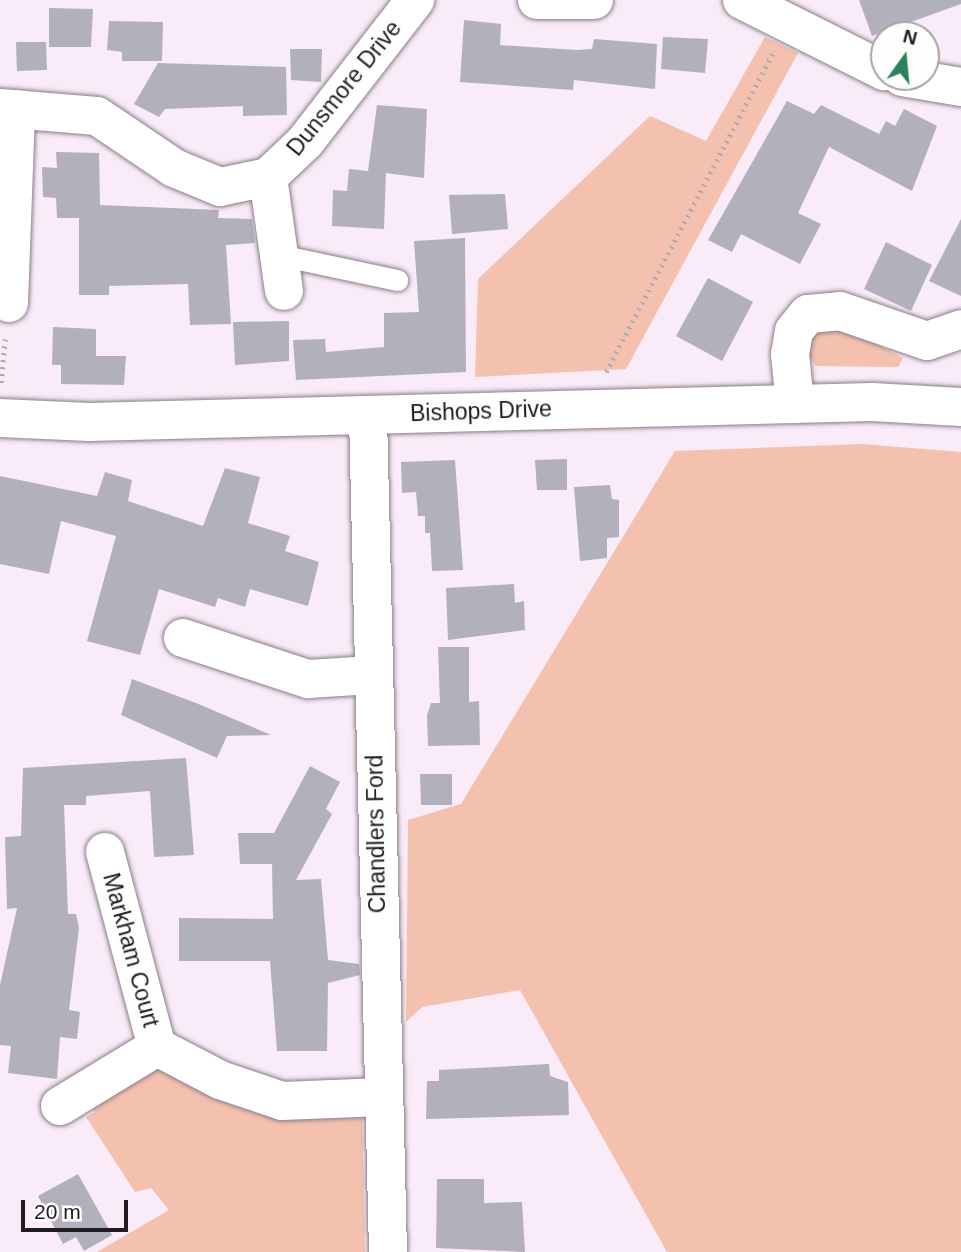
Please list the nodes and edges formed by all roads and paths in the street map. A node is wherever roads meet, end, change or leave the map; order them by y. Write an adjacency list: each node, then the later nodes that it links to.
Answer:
1 (415, 0): 10 (street, Dunsmore Drive)
2 (537, 0): 3 (street)
3 (594, 0)
4 (742, 0): 5 (street)
5 (788, 24): 6 (street); 17 (path)
6 (870, 64)
7 (940, 83): 8 (street)
8 (961, 87)
9 (8, 109): 10 (street, Dunsmore Drive); 13 (street)
10 (268, 177): 11 (street)
11 (282, 273): 12 (lane)
12 (397, 280)
13 (9, 303): 15 (path)
14 (961, 329): 16 (street)
15 (0, 391)
16 (795, 404): 17 (street, Bishops Drive); 18 (street, Bishops Drive)
17 (588, 407): 19 (street, Bishops Drive)
18 (961, 407)
19 (368, 416): 20 (street, Bishops Drive); 22 (street, Chandlers Ford)
20 (0, 418)
21 (183, 638): 22 (street)
22 (372, 675): 25 (street, Chandlers Ford)
23 (105, 852): 24 (street, Markham Court)
24 (157, 1047): 25 (street, Markham Court); 26 (street, Markham Court)
25 (383, 1097): 27 (street, Chandlers Ford)
26 (61, 1106)
27 (388, 1252)

